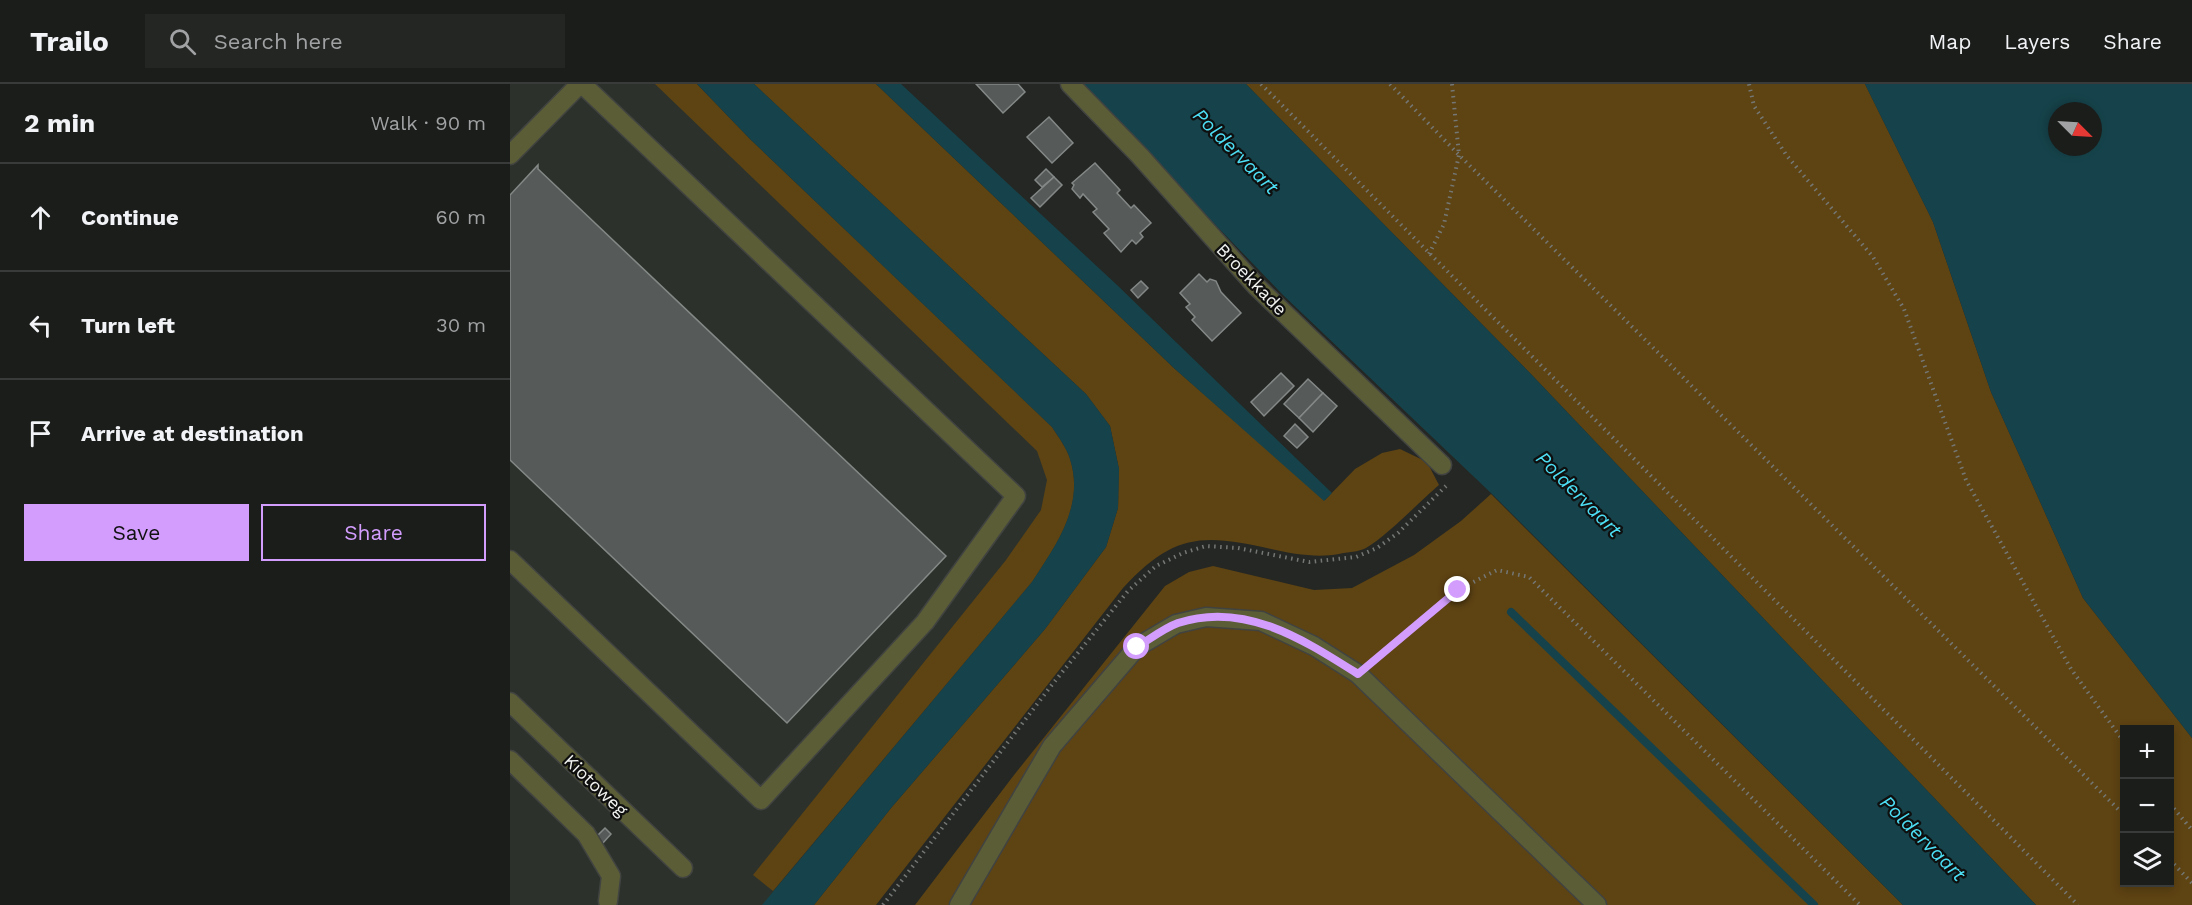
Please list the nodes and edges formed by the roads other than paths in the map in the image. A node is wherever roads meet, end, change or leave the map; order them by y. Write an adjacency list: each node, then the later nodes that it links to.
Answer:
1 (581, 84): 3 (street); 5 (street)
2 (1070, 84): 4 (street, Broekkade)
3 (510, 155)
4 (1442, 465)
5 (510, 560)
6 (510, 702): 8 (street, Kiotoweg)
7 (510, 760): 9 (street)
8 (683, 868)
9 (608, 901)
10 (959, 905): 11 (street)
11 (1597, 905)

